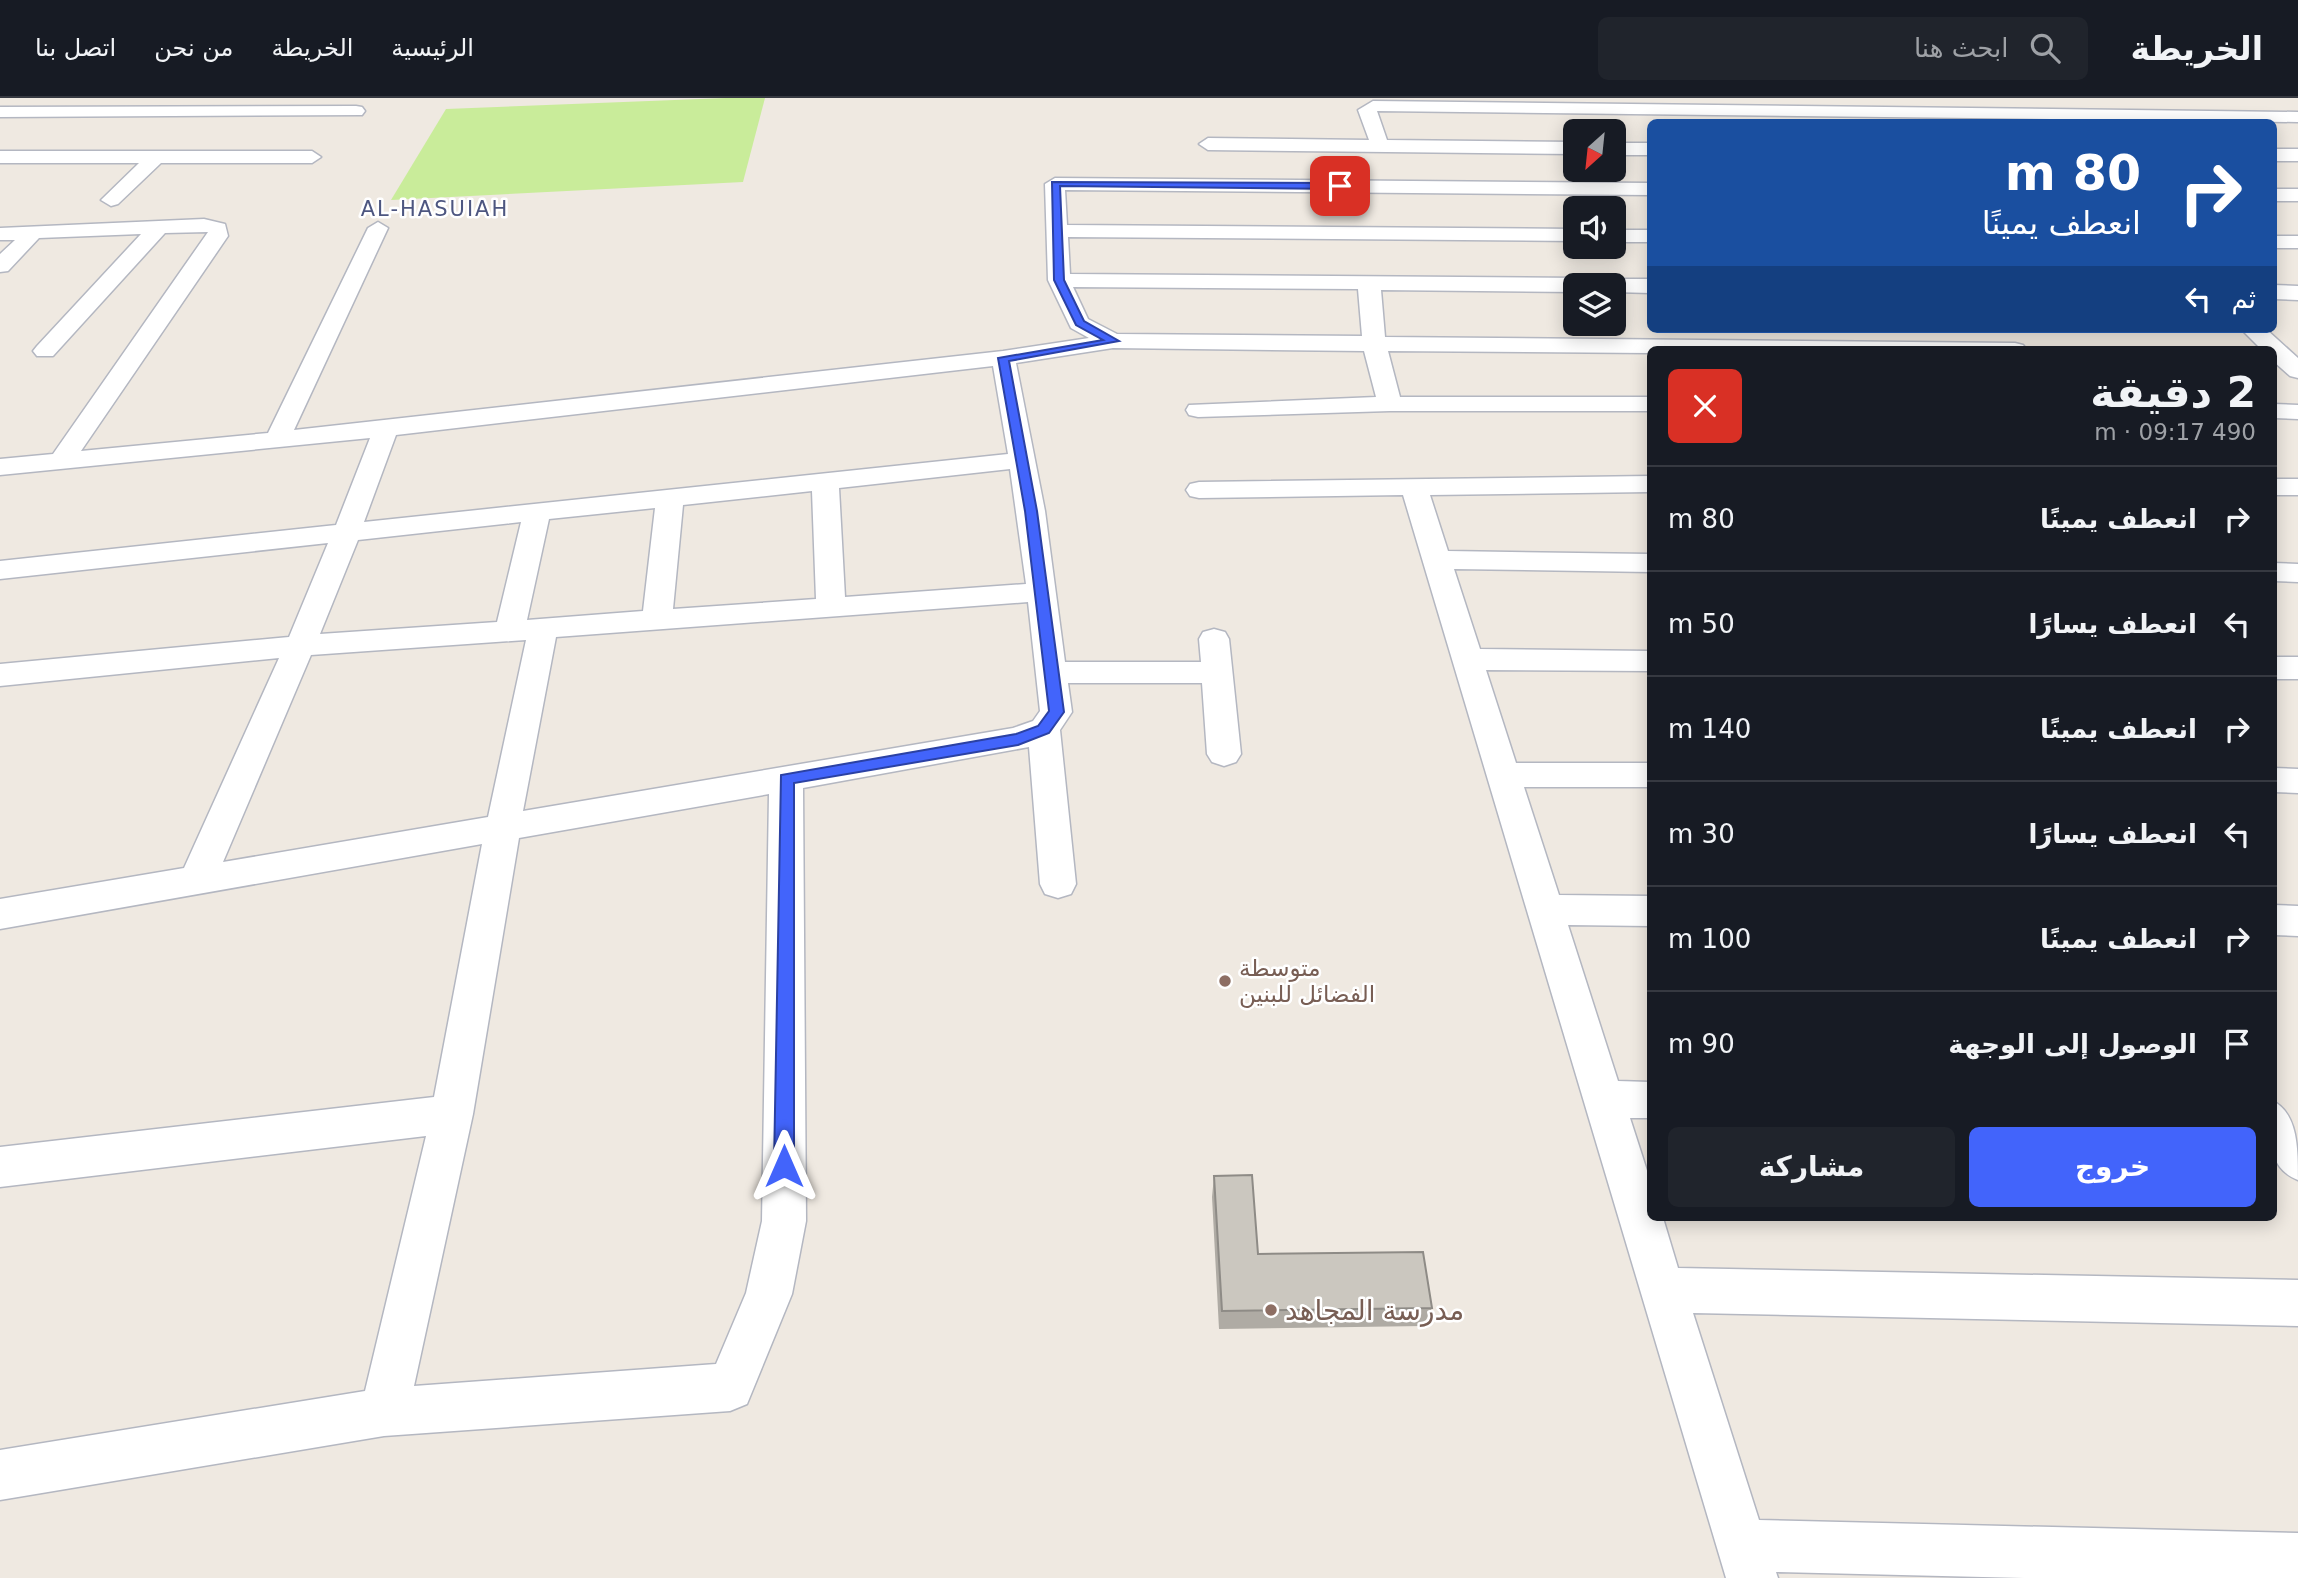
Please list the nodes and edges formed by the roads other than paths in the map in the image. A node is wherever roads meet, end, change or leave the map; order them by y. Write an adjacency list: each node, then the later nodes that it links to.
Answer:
1 (13, 98): 5 (street)
2 (2003, 98): 8 (street)
3 (1416, 103): 4 (street); 10 (street)
4 (1651, 110): 8 (street)
5 (0, 111): 6 (street)
6 (356, 111)
7 (2298, 117): 8 (street)
8 (2025, 118)
9 (1208, 144): 10 (street)
10 (1380, 146): 19 (street)
11 (1626, 149): 12 (street)
12 (1647, 149)
13 (1563, 150): 19 (street)
14 (2277, 155): 15 (street)
15 (2298, 155)
16 (0, 156): 17 (street)
17 (156, 157): 18 (street); 24 (street)
18 (312, 157)
19 (1432, 167): 20 (street); 21 (street)
20 (1340, 186): 27 (street); 29 (street)
21 (1647, 189)
22 (2277, 195): 23 (street)
23 (2298, 195)
24 (111, 200)
25 (159, 227): 28 (street); 50 (street); 62 (street)
26 (378, 228): 60 (street)
27 (1057, 231): 29 (street); 37 (street)
28 (33, 233): 30 (street); 36 (street)
29 (1350, 233): 31 (street)
30 (0, 234)
31 (1563, 235)
32 (1626, 236): 33 (street)
33 (1647, 236)
34 (2277, 242): 35 (street)
35 (2298, 242)
36 (0, 266)
37 (1059, 280): 38 (street); 45 (street)
38 (1369, 283): 39 (street); 47 (street)
39 (1563, 285)
40 (1626, 286): 41 (street)
41 (1647, 286)
42 (2277, 292): 43 (street)
43 (2298, 293)
44 (2258, 333): 49 (street)
45 (1113, 341): 47 (street); 52 (street)
46 (1794, 342): 47 (street); 48 (street)
47 (1374, 344): 54 (street)
48 (1904, 346)
49 (2274, 346)
50 (45, 351)
51 (2283, 353): 53 (street)
52 (1003, 358): 59 (street); 61 (street)
53 (2298, 371)
54 (1390, 404): 55 (street); 56 (street)
55 (1647, 404)
56 (1198, 410)
57 (2277, 411): 58 (street)
58 (2298, 412)
59 (386, 429): 60 (street); 72 (street)
60 (277, 440): 62 (street)
61 (1022, 460): 64 (street); 78 (street)
62 (61, 461): 63 (street)
63 (0, 467)
64 (825, 482): 70 (street); 79 (street)
65 (1647, 484): 66 (street)
66 (1414, 486): 69 (street); 73 (street)
67 (2277, 487): 68 (street)
68 (2298, 487)
69 (1199, 490)
70 (670, 499): 71 (street); 80 (street)
71 (537, 513): 72 (street); 81 (street)
72 (348, 534): 75 (street); 83 (street)
73 (1437, 560): 74 (street); 84 (street)
74 (1647, 563)
75 (0, 570)
76 (2277, 572): 77 (street)
77 (2298, 573)
78 (1040, 592): 79 (street); 89 (street)
79 (831, 608): 80 (street)
80 (657, 619): 81 (street)
81 (526, 629): 83 (street); 98 (street)
82 (1214, 639): 88 (street)
83 (302, 646): 90 (street); 99 (street)
84 (1467, 659): 85 (street); 93 (street)
85 (1647, 661)
86 (2277, 668): 87 (street)
87 (2298, 668)
88 (1217, 672): 89 (street); 92 (street)
89 (1051, 673): 91 (street)
90 (0, 675)
91 (1044, 729): 95 (street); 100 (street)
92 (1224, 754)
93 (1504, 775): 94 (street); 101 (street)
94 (1647, 775)
95 (786, 779): 98 (street); 116 (street)
96 (2277, 780): 97 (street)
97 (2298, 781)
98 (503, 827): 99 (street); 110 (street)
99 (197, 880): 103 (street)
100 (1058, 884)
101 (1545, 910): 102 (street); 106 (street)
102 (1647, 911)
103 (0, 914)
104 (2277, 920): 105 (street)
105 (2298, 920)
106 (1604, 1099): 107 (street); 114 (street)
107 (1647, 1100)
108 (2277, 1105): 109 (street)
109 (2298, 1105)
110 (452, 1114): 113 (street); 116 (street)
111 (2277, 1126): 112 (street)
112 (2298, 1160)
113 (0, 1167)
114 (1664, 1290): 115 (street); 119 (street)
115 (2298, 1303)
116 (384, 1412): 117 (street)
117 (0, 1475)
118 (2298, 1559): 119 (street)
119 (1747, 1562)

